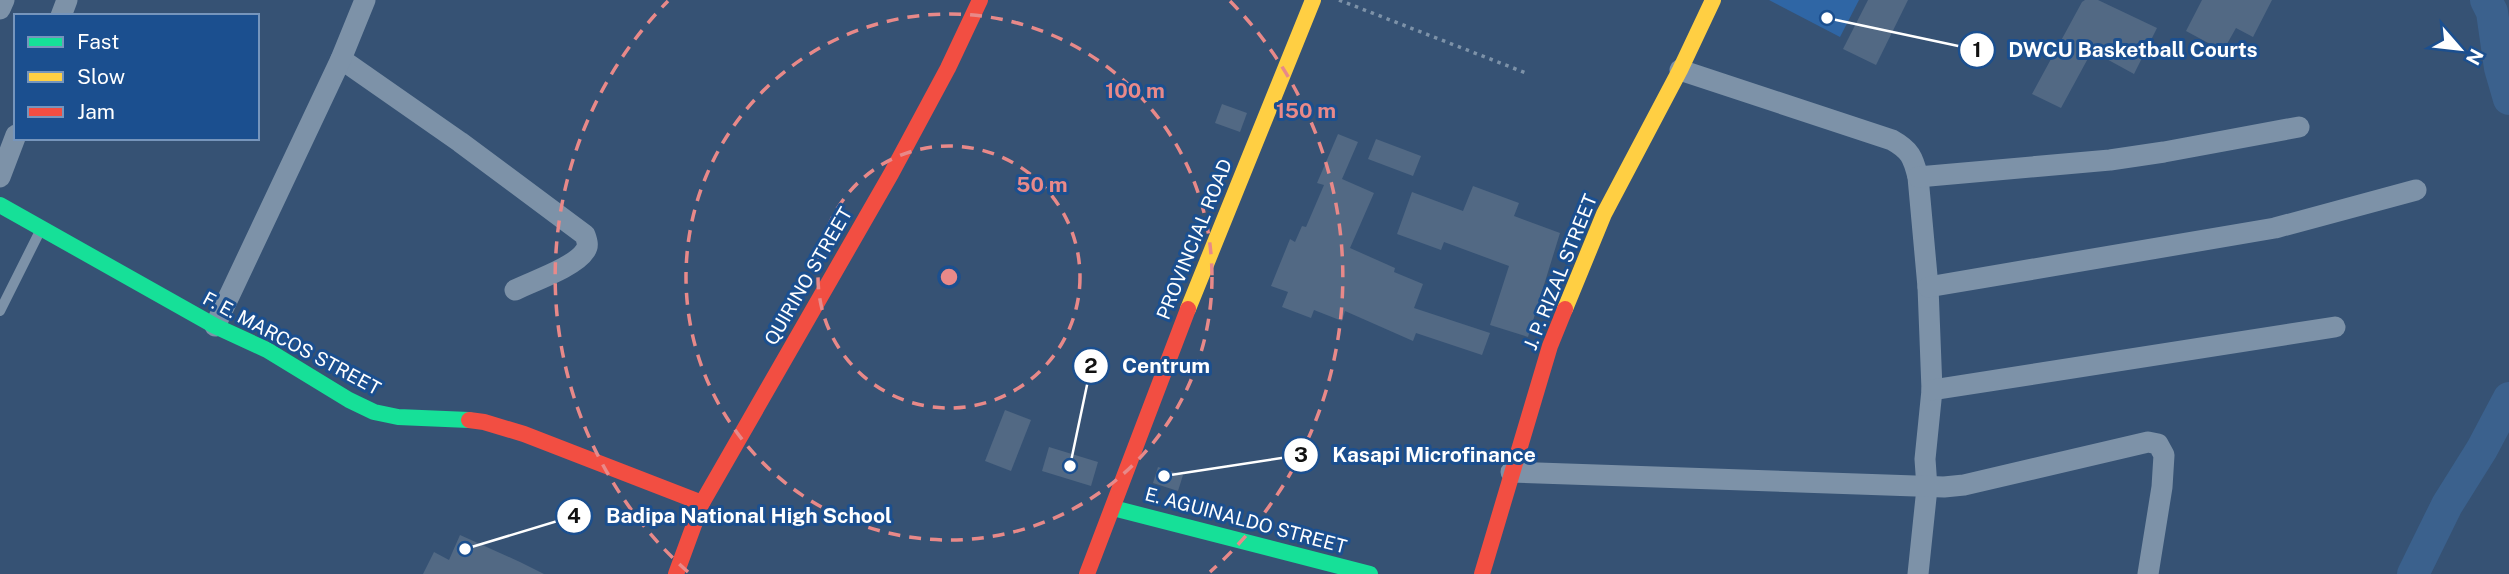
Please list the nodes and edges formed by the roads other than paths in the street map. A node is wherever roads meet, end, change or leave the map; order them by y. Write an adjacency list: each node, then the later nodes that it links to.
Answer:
1 (4, 0): 6 (street)
2 (365, 0): 7 (street)
3 (980, 0): 24 (street, QUIRINO STREET)
4 (1312, 0): 25 (street, PROVINCIAL ROAD)
5 (1713, 0): 8 (street, J. P. RIZAL STREET)
6 (0, 9)
7 (341, 59): 17 (street); 19 (street)
8 (1680, 71): 12 (street); 22 (street, J. P. RIZAL STREET)
9 (2298, 127): 12 (street)
10 (14, 140): 11 (street)
11 (0, 177)
12 (1918, 177): 16 (street)
13 (2416, 190): 16 (street)
14 (0, 205): 15 (street, F. E. MARCOS STREET)
15 (41, 228): 18 (lane); 19 (street, F. E. MARCOS STREET)
16 (1928, 286): 21 (street)
17 (515, 289)
18 (0, 311)
19 (215, 326): 24 (street, F. E. MARCOS STREET)
20 (2335, 327): 21 (street)
21 (1931, 390): 23 (street)
22 (1511, 472): 23 (street); 29 (street, J. P. RIZAL STREET)
23 (1927, 488): 30 (street); 31 (street)
24 (702, 503): 26 (street, QUIRINO STREET)
25 (1113, 508): 27 (street, PROVINCIAL ROAD); 28 (street, E. AGUINALDO STREET)
26 (676, 574)
27 (1087, 574)
28 (1370, 574)
29 (1482, 574)
30 (1919, 574)
31 (2148, 574)

